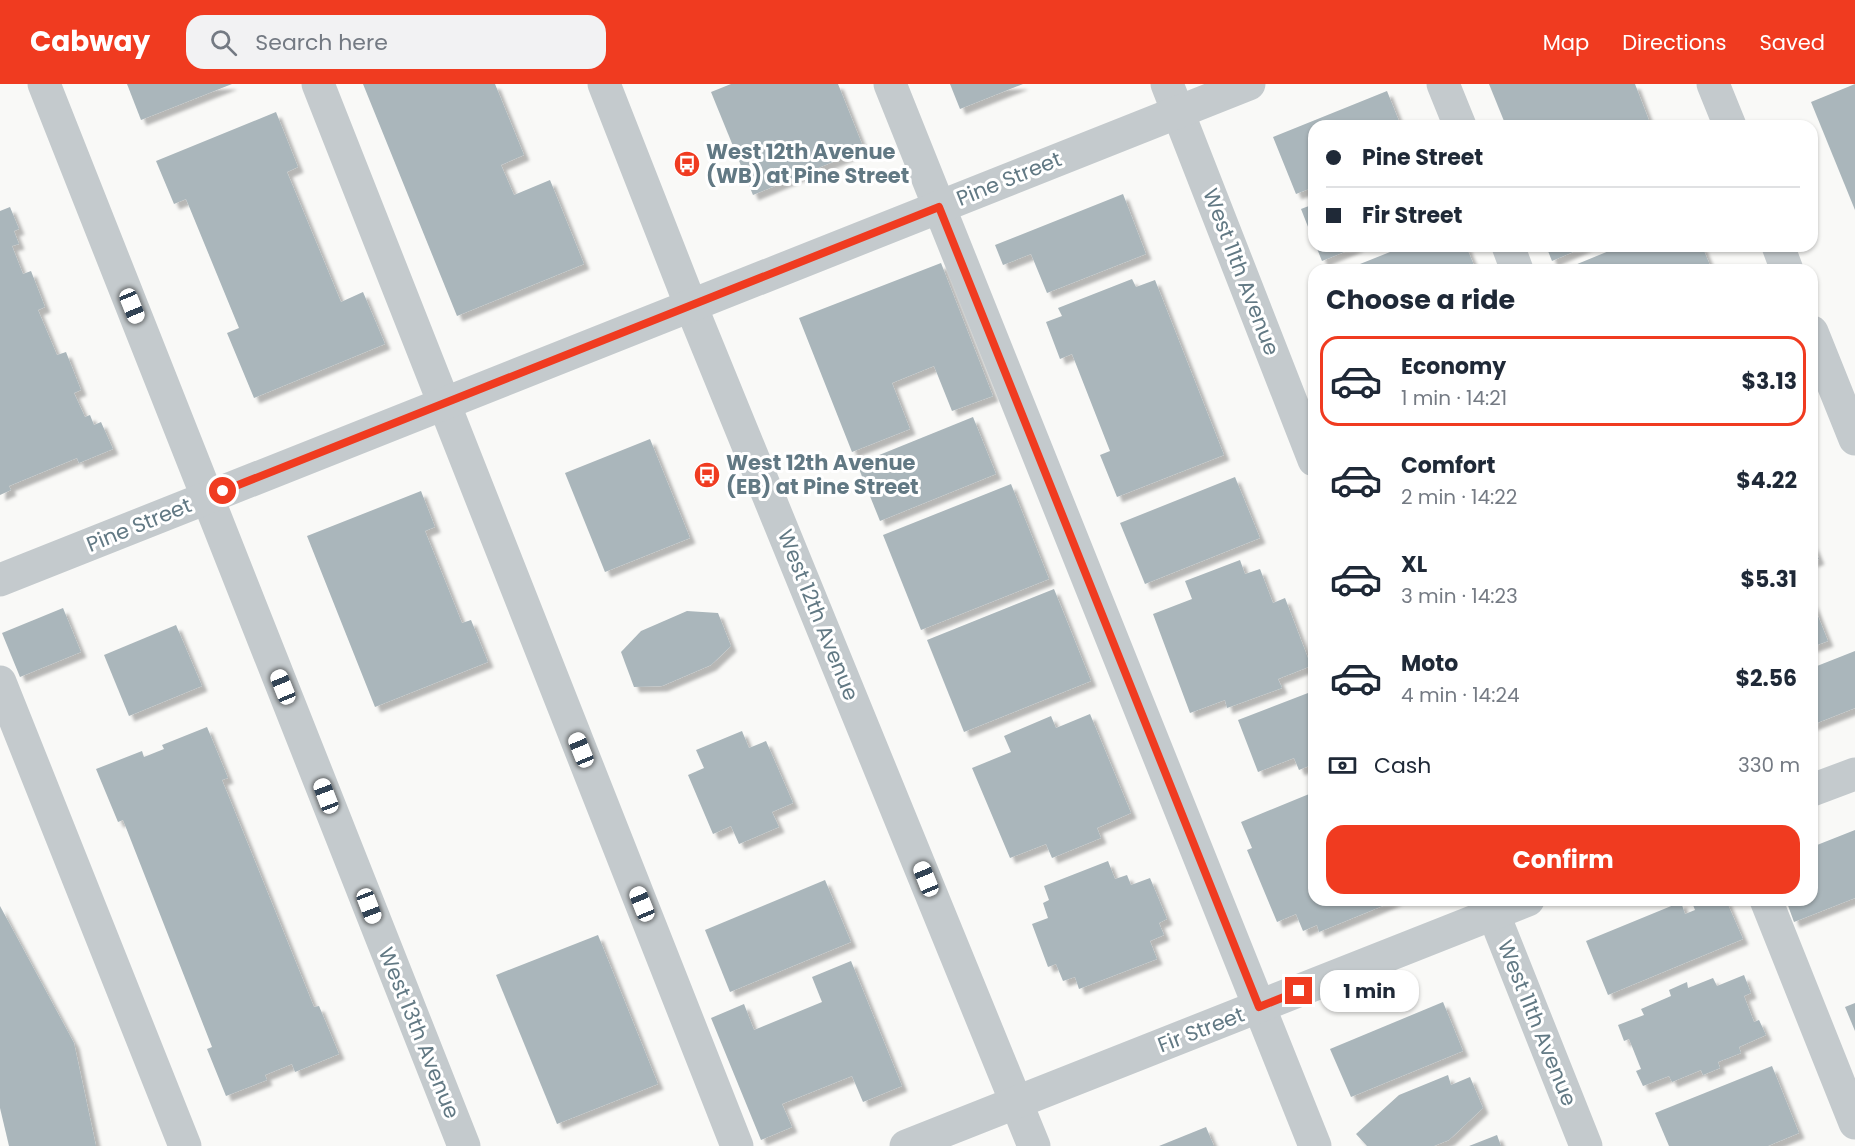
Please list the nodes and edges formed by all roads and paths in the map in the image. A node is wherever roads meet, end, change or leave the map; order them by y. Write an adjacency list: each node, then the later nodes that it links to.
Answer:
1 (44, 84): 17 (street, West 13th Avenue)
2 (318, 84): 14 (street)
3 (604, 84): 12 (street, West 12th Avenue)
4 (890, 84): 11 (street)
5 (1249, 84): 8 (street, Pine Street)
6 (1443, 84): 9 (street)
7 (1713, 84): 10 (street)
8 (1172, 98): 11 (street, Pine Street); 16 (street, West 11th Avenue)
9 (1458, 120)
10 (1728, 120)
11 (939, 207): 12 (street, Pine Street); 24 (street)
12 (691, 306): 14 (street, Pine Street); 25 (street, West 12th Avenue)
13 (1818, 347): 15 (street)
14 (444, 404): 17 (street, Pine Street); 29 (street)
15 (1855, 439)
16 (1308, 445)
17 (208, 497): 18 (street, Pine Street); 28 (street, West 13th Avenue)
18 (0, 580)
19 (0, 682): 27 (street)
20 (1855, 774): 21 (street)
21 (1818, 788)
22 (1768, 906): 26 (street)
23 (1491, 907): 24 (street, Fir Street); 33 (street, West 11th Avenue)
24 (1259, 1007): 25 (street, Fir Street); 32 (street)
25 (1016, 1102): 30 (street, Fir Street); 31 (street, West 12th Avenue)
26 (1855, 1123)
27 (185, 1146)
28 (464, 1146)
29 (737, 1146)
30 (906, 1146)
31 (1034, 1146)
32 (1315, 1146)
33 (1586, 1146)

